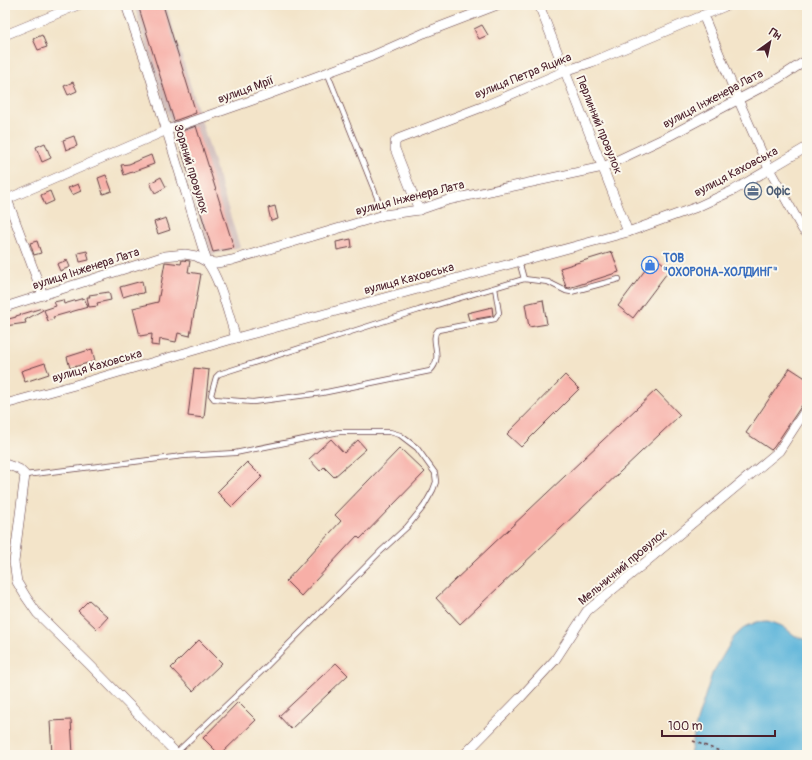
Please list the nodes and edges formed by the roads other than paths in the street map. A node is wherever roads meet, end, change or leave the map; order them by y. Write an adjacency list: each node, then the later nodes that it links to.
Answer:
1 (78, 5): 7 (street)
2 (126, 5): 12 (street, Зоряний провулок)
3 (497, 5): 10 (street, вулиця Мрії)
4 (538, 5): 9 (street, Перлинний провулок)
5 (728, 5): 6 (street, вулиця Петра Яцика)
6 (703, 15): 9 (street, вулиця Петра Яцика); 11 (street)
7 (5, 35)
8 (807, 60): 11 (street, вулиця Інженера Лата)
9 (565, 71): 14 (street, Перлинний провулок); 17 (street, вулиця Петра Яцика)
10 (327, 72): 12 (street, вулиця Мрії); 18 (lane)
11 (738, 99): 14 (street, вулиця Інженера Лата); 15 (street)
12 (167, 130): 16 (street, вулиця Мрії); 21 (street, Зоряний провулок)
13 (807, 146): 15 (street, вулиця Каховська)
14 (603, 167): 17 (street, вулиця Інженера Лата); 19 (street, Перлинний провулок)
15 (769, 169): 19 (street, вулиця Каховська); 20 (street)
16 (6, 199): 26 (street)
17 (419, 210): 18 (street, вулиця Інженера Лата)
18 (384, 215): 21 (street, вулиця Інженера Лата)
19 (628, 232): 22 (street, вулиця Каховська)
20 (807, 233)
21 (207, 262): 26 (street, вулиця Інженера Лата); 28 (street, Зоряний провулок)
22 (519, 262): 23 (lane); 28 (street, вулиця Каховська)
23 (524, 279): 24 (lane); 25 (lane)
24 (619, 279)
25 (495, 288): 25 (lane)
26 (43, 296): 27 (street, вулиця Інженера Лата)
27 (5, 307)
28 (236, 338): 29 (street, вулиця Каховська)
29 (5, 404)
30 (807, 408): 34 (street, Мельничний провулок)
31 (5, 464): 32 (street)
32 (25, 475): 33 (street); 33 (lane)
33 (177, 754)
34 (464, 755)

